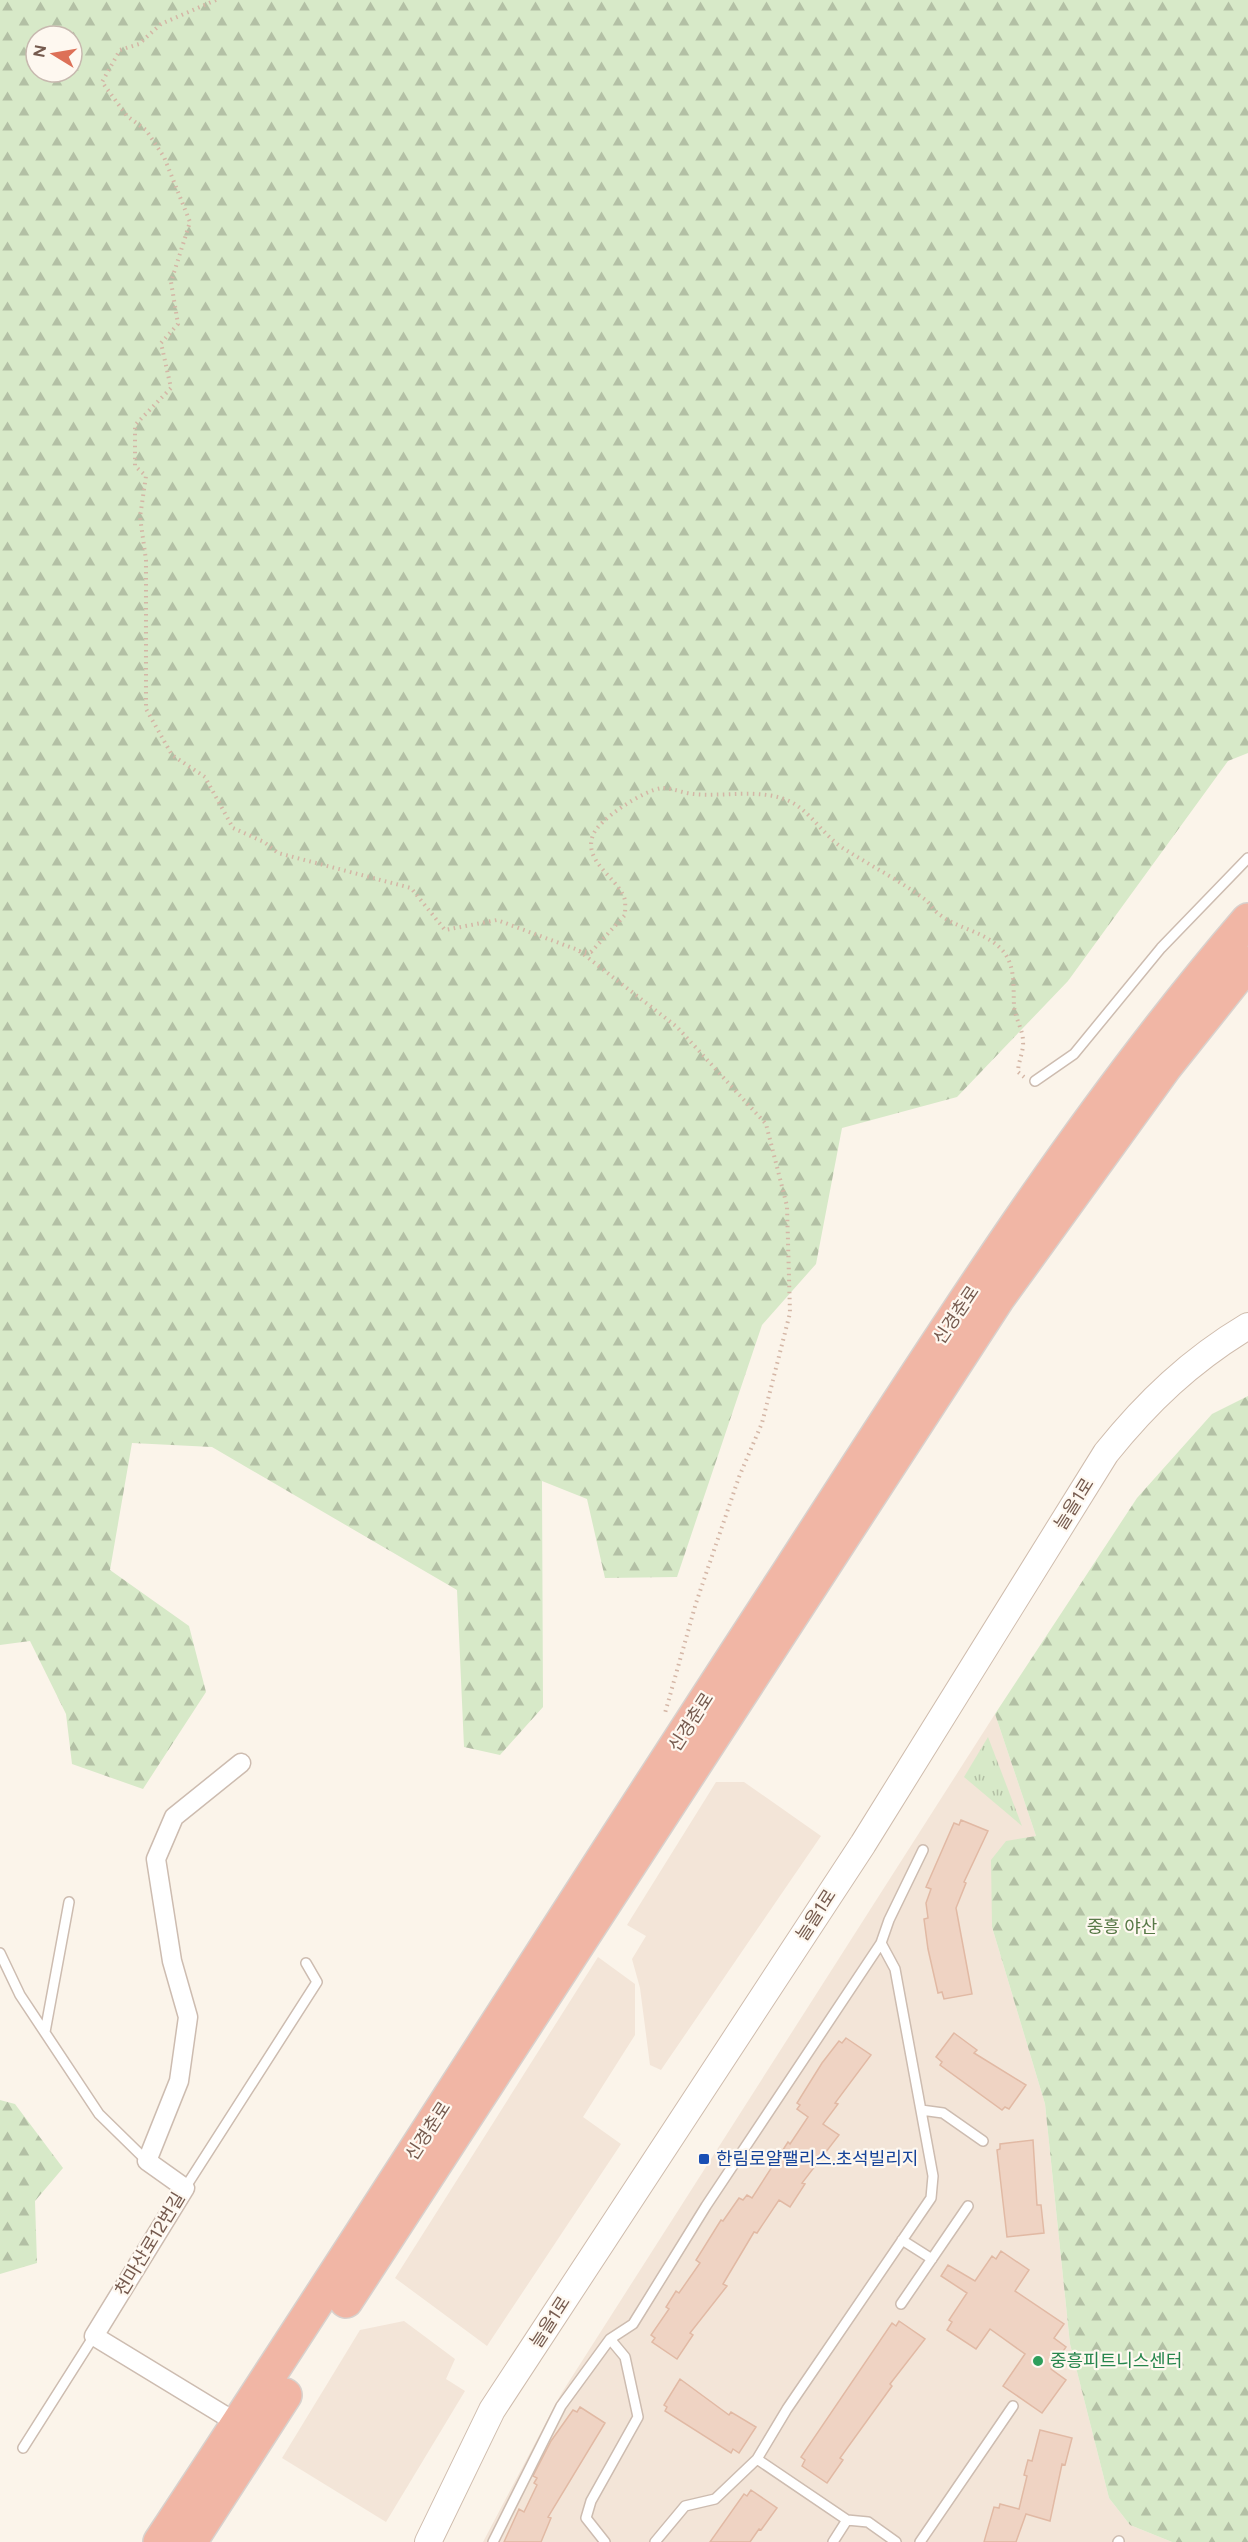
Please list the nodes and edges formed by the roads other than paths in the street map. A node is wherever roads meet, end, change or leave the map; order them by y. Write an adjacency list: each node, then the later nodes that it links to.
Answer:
1 (1248, 858): 4 (lane)
2 (1248, 920): 6 (highway, 신경춘로)
3 (1248, 963): 6 (highway, 신경춘로)
4 (1035, 1081)
5 (1248, 1326): 32 (street, 늘을1로)
6 (746, 1660): 30 (highway, 신경춘로); 31 (highway, 신경춘로)
7 (241, 1763): 16 (street)
8 (923, 1850): 10 (lane)
9 (69, 1902): 13 (lane)
10 (880, 1943): 14 (lane); 23 (lane)
11 (0, 1953): 13 (lane)
12 (306, 1963): 17 (lane)
13 (45, 2032): 16 (lane)
14 (921, 2110): 15 (lane); 19 (lane)
15 (983, 2141)
16 (147, 2161): 17 (street, 천마산로12번길)
17 (185, 2188): 22 (street, 천마산로12번길)
18 (968, 2206): 20 (lane)
19 (902, 2240): 20 (lane); 28 (lane)
20 (932, 2259): 21 (lane)
21 (901, 2304)
22 (94, 2336): 26 (street); 27 (lane)
23 (610, 2339): 33 (lane); 34 (lane)
24 (250, 2392): 26 (lane)
25 (1013, 2406): 38 (lane)
26 (232, 2420): 30 (street)
27 (23, 2448)
28 (757, 2459): 29 (lane); 35 (lane)
29 (847, 2520): 36 (lane); 37 (lane)
30 (158, 2542)
31 (190, 2542)
32 (428, 2542)
33 (493, 2542)
34 (606, 2542)
35 (655, 2542)
36 (833, 2542)
37 (896, 2542)
38 (920, 2542)

